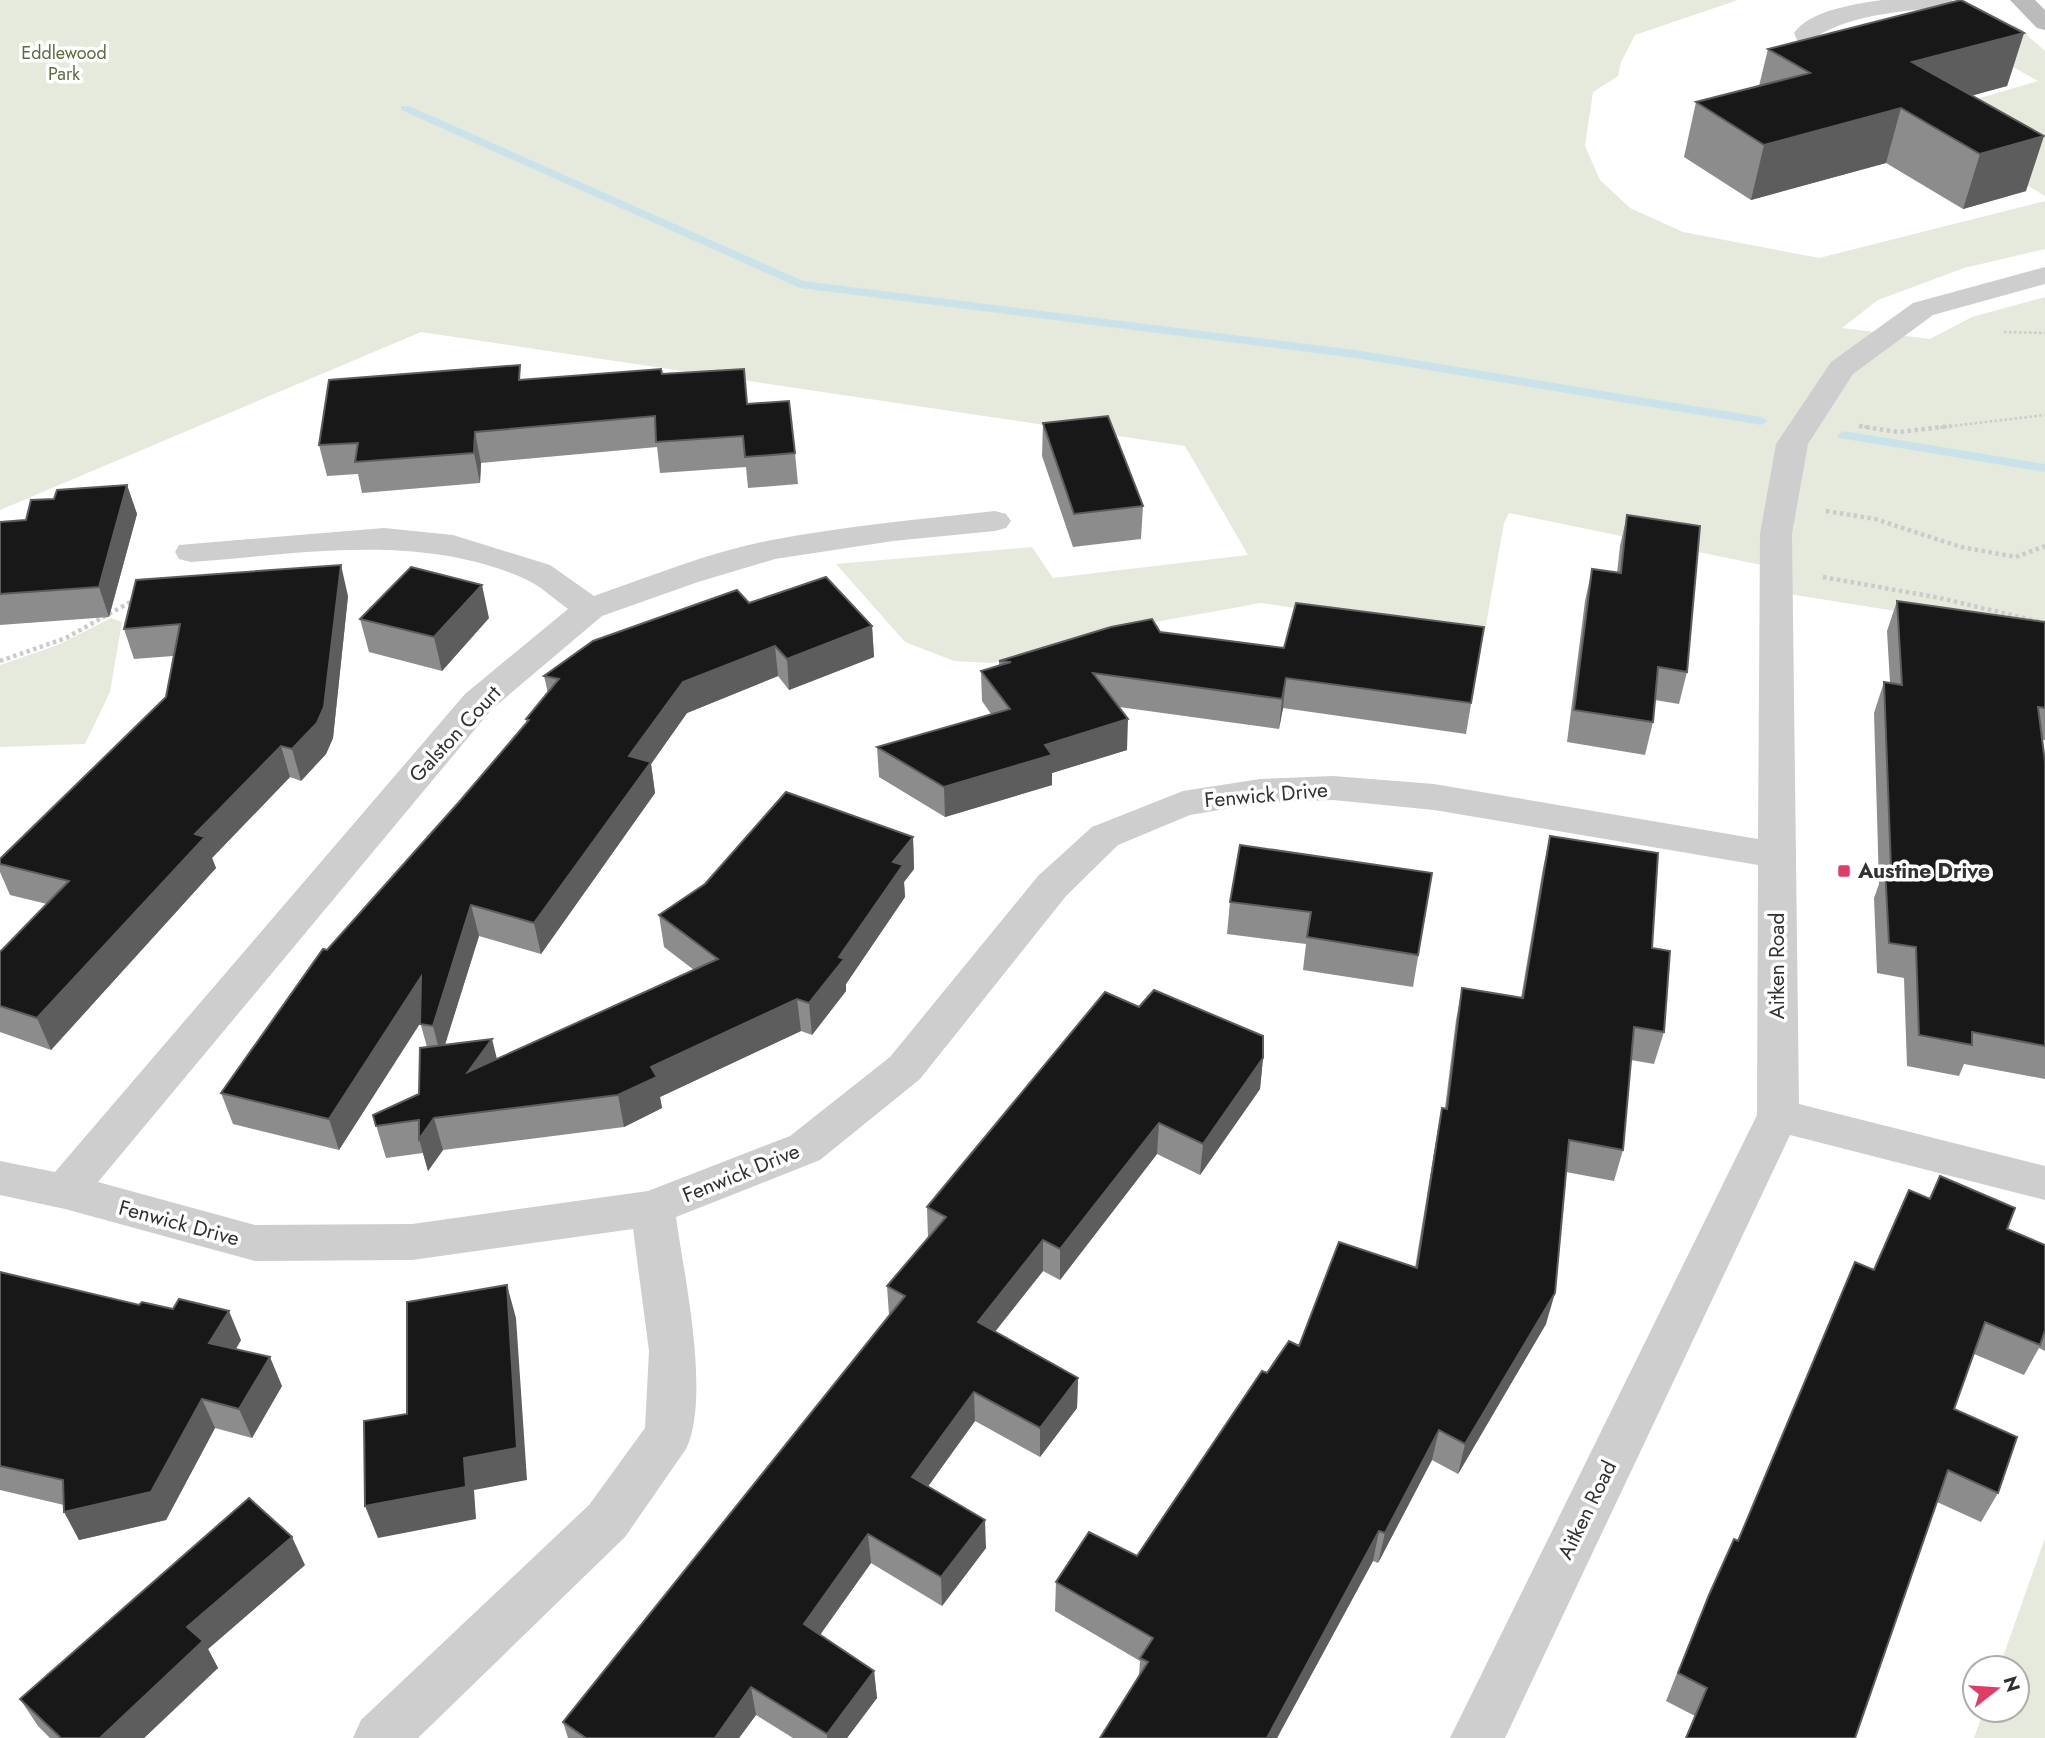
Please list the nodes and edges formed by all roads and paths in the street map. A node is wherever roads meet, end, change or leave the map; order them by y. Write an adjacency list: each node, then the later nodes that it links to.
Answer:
1 (1941, 0): 3 (street)
2 (2022, 0): 4 (street)
3 (1849, 5): 5 (street)
4 (2045, 23)
5 (1818, 62)
6 (2045, 275): 8 (street, Aitken Road)
7 (2045, 415): 8 (path)
8 (1810, 417): 9 (street, Aitken Road)
9 (1782, 499): 11 (path); 13 (street, Aitken Road)
10 (995, 521): 14 (street, Galston Court)
11 (2045, 546)
12 (191, 552): 14 (street); 16 (path)
13 (1776, 568): 15 (path); 17 (street, Aitken Road)
14 (590, 609): 21 (street, Galston Court)
15 (2045, 624)
16 (0, 661)
17 (1777, 855): 18 (street, Aitken Road); 22 (street, Fenwick Drive)
18 (1778, 1115): 20 (street); 24 (street, Aitken Road)
19 (0, 1178): 21 (street, Fenwick Drive)
20 (2045, 1183)
21 (65, 1191): 22 (street, Fenwick Drive)
22 (652, 1208): 23 (street)
23 (380, 1738)
24 (1477, 1738)

